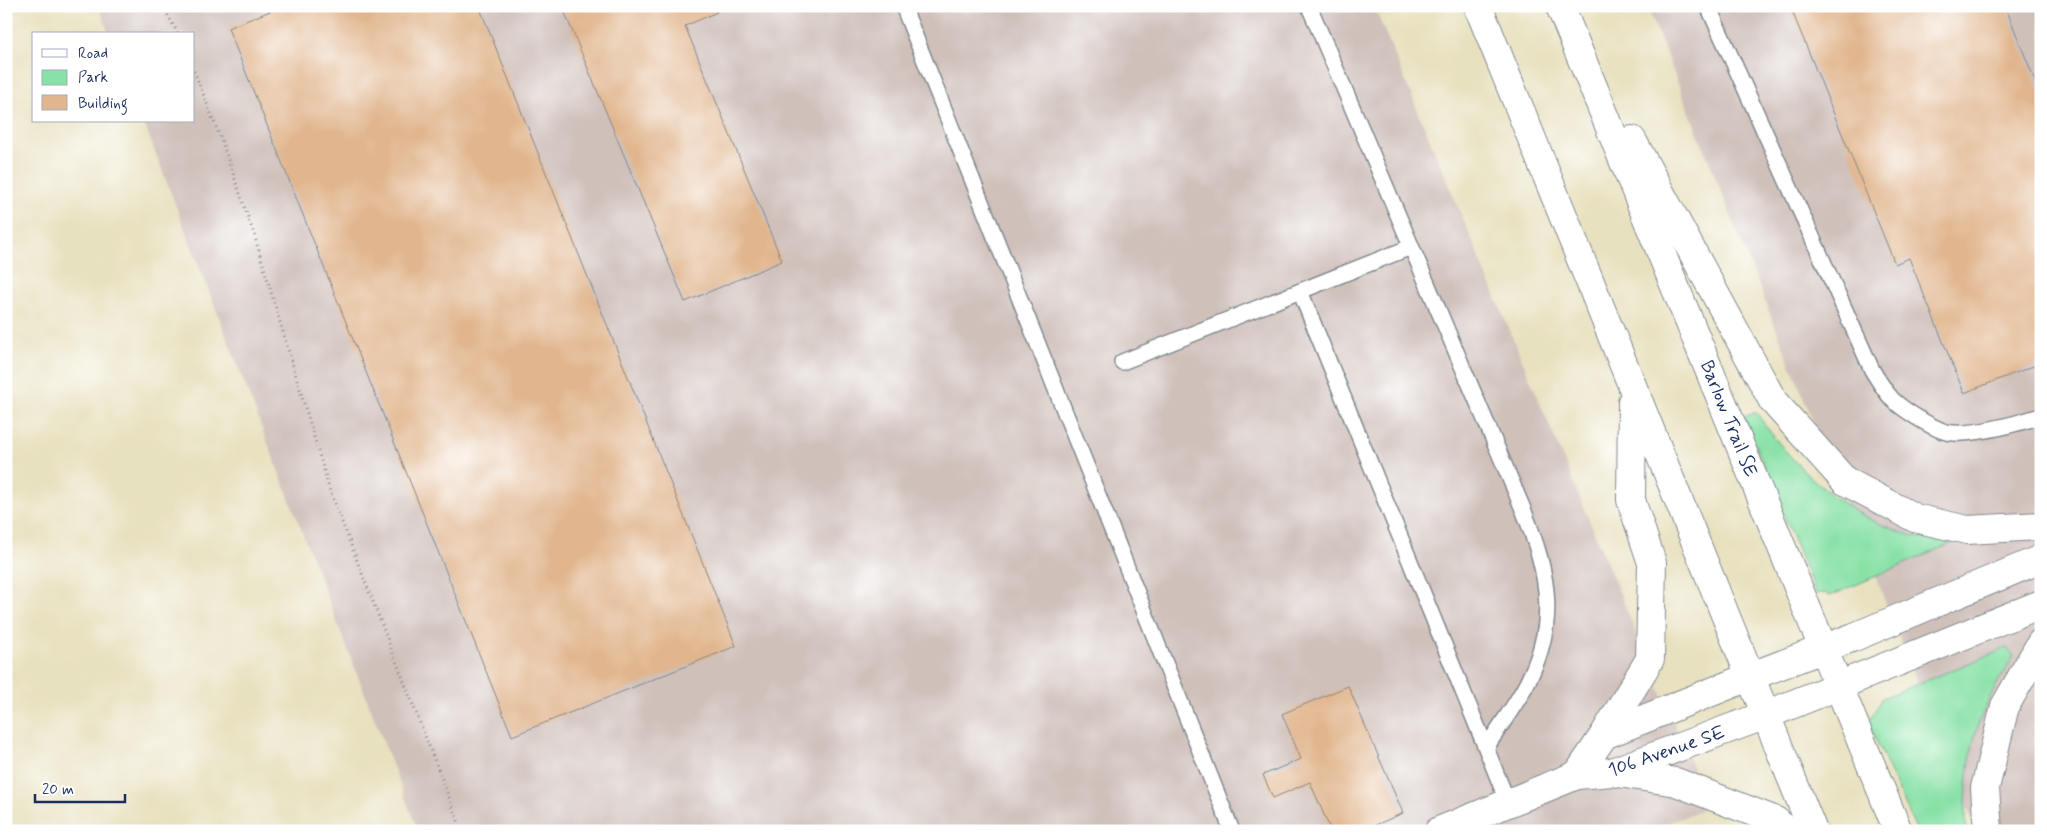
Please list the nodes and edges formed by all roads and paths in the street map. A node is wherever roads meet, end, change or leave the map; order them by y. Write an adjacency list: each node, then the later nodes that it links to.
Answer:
1 (164, 6): 7 (path)
2 (904, 6): 28 (lane)
3 (1309, 6): 9 (lane)
4 (1478, 6): 12 (main road)
5 (1708, 6): 13 (lane)
6 (1562, 10): 14 (main road); 18 (main road, Barlow Trail SE)
7 (177, 32)
8 (195, 74): 27 (path)
9 (1412, 247): 10 (lane); 23 (lane)
10 (1300, 291): 11 (lane); 23 (lane)
11 (1122, 362)
12 (1632, 388): 19 (main road); 22 (main road)
13 (2041, 416)
14 (2041, 526)
15 (2041, 559): 18 (main road, 106 Avenue SE)
16 (2041, 604): 20 (main road, 106 Avenue SE)
17 (2041, 643): 33 (main road)
18 (1824, 648): 19 (main road, 106 Avenue SE); 20 (main road, Barlow Trail SE)
19 (1749, 677): 21 (main road); 22 (main road, 106 Avenue SE)
20 (1839, 686): 21 (main road, 106 Avenue SE); 32 (main road, Barlow Trail SE)
21 (1766, 715): 24 (main road, 106 Avenue SE); 31 (main road)
22 (1604, 735): 25 (main road, 106 Avenue SE)
23 (1486, 748): 26 (lane)
24 (1612, 772): 25 (main road, 106 Avenue SE); 30 (main road)
25 (1577, 775): 26 (main road)
26 (1508, 803): 29 (main road)
27 (462, 831)
28 (1232, 831)
29 (1439, 831)
30 (1787, 831)
31 (1813, 831)
32 (1898, 831)
33 (1988, 831)

